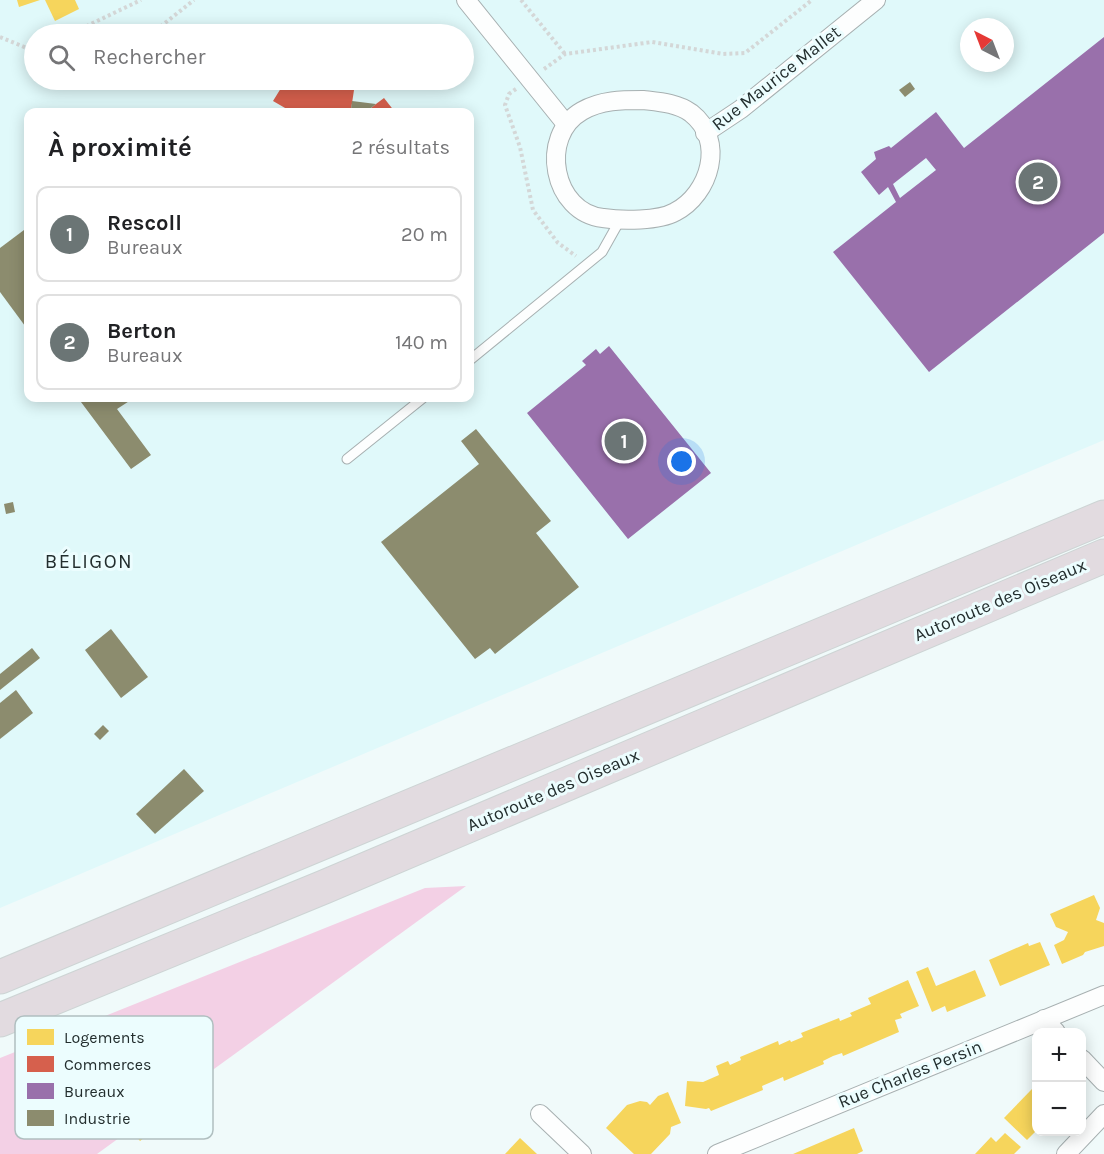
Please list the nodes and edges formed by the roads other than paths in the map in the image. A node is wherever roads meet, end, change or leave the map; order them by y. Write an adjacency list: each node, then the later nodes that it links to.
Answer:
1 (466, 0): 3 (street)
2 (876, 0): 4 (street, Rue Maurice Mallet)
3 (566, 124): 4 (street); 5 (street)
4 (705, 133): 5 (street)
5 (620, 220): 6 (lane)
6 (474, 357)
7 (418, 402): 8 (lane)
8 (347, 459)
9 (1104, 518): 11 (highway, Autoroute des Oiseaux)
10 (1104, 556): 13 (highway, Autoroute des Oiseaux)
11 (0, 977)
12 (1104, 994): 14 (street, Rue Charles Persin)
13 (0, 1020)
14 (1050, 1026): 20 (street, Rue Charles Persin)
15 (1086, 1063): 16 (street)
16 (1104, 1082)
17 (540, 1114): 19 (street)
18 (1104, 1114): 21 (street)
19 (582, 1154)
20 (717, 1154)
21 (1066, 1154)

